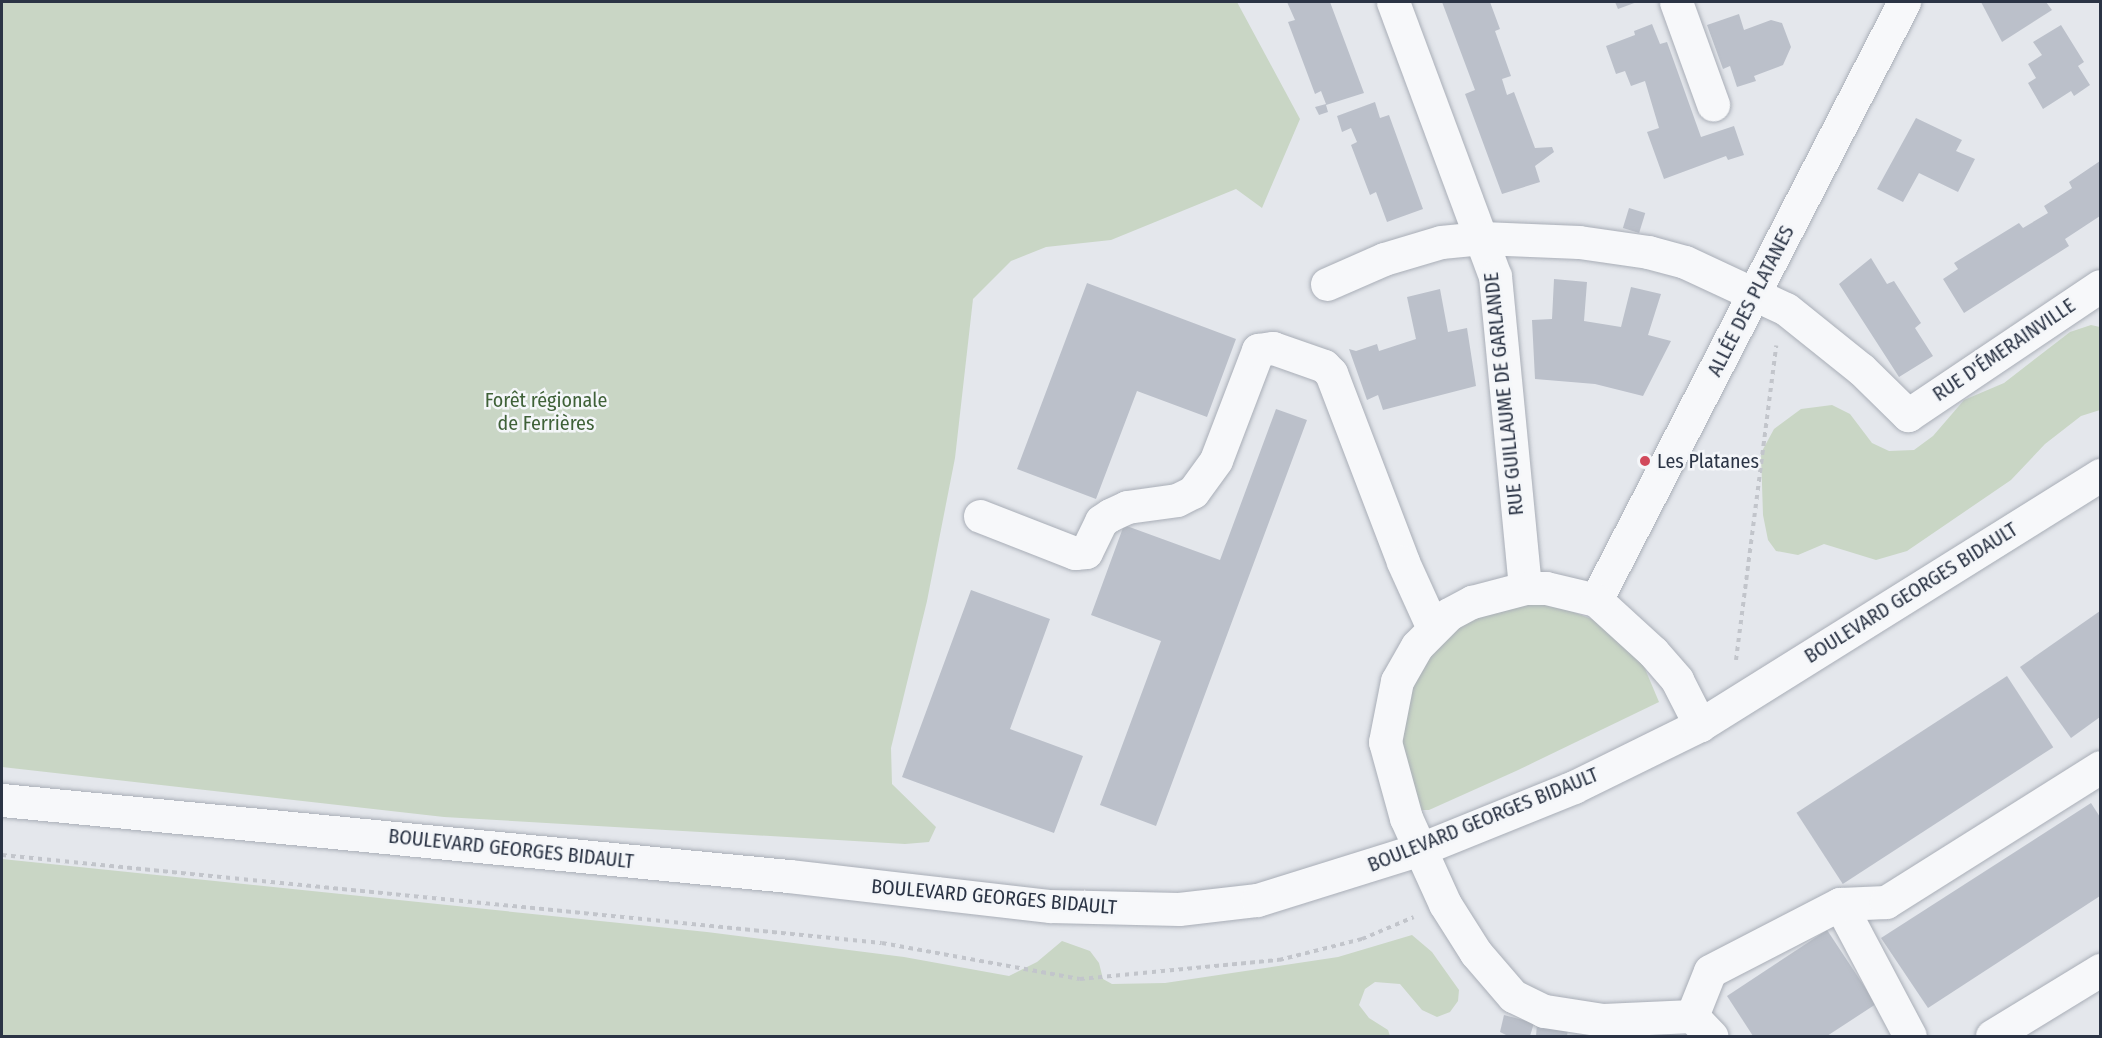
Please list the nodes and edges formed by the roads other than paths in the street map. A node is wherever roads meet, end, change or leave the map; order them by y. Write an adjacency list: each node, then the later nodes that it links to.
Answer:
1 (1393, 2): 5 (street, RUE GUILLAUME DE GARLANDE)
2 (1676, 2): 4 (street)
3 (1905, 2): 8 (street, ALLÉE DES PLATANES)
4 (1713, 104)
5 (1482, 238): 6 (street); 8 (street); 11 (street, RUE GUILLAUME DE GARLANDE)
6 (1327, 284)
7 (2100, 286): 8 (street, RUE D'ÉMERAINVILLE)
8 (1755, 292): 12 (street, ALLÉE DES PLATANES)
9 (2100, 475): 14 (street, BOULEVARD GEORGES BIDAULT)
10 (980, 516): 13 (street)
11 (1525, 588): 12 (street); 13 (street)
12 (1596, 600): 14 (street)
13 (1433, 628): 17 (street)
14 (1700, 725): 17 (street, BOULEVARD GEORGES BIDAULT)
15 (2100, 767): 18 (street)
16 (2, 800): 17 (street, BOULEVARD GEORGES BIDAULT)
17 (1418, 850): 20 (street)
18 (1840, 904): 20 (street); 21 (street)
19 (2100, 970): 22 (street)
20 (1701, 1026)
21 (1910, 1036)
22 (1992, 1036)

